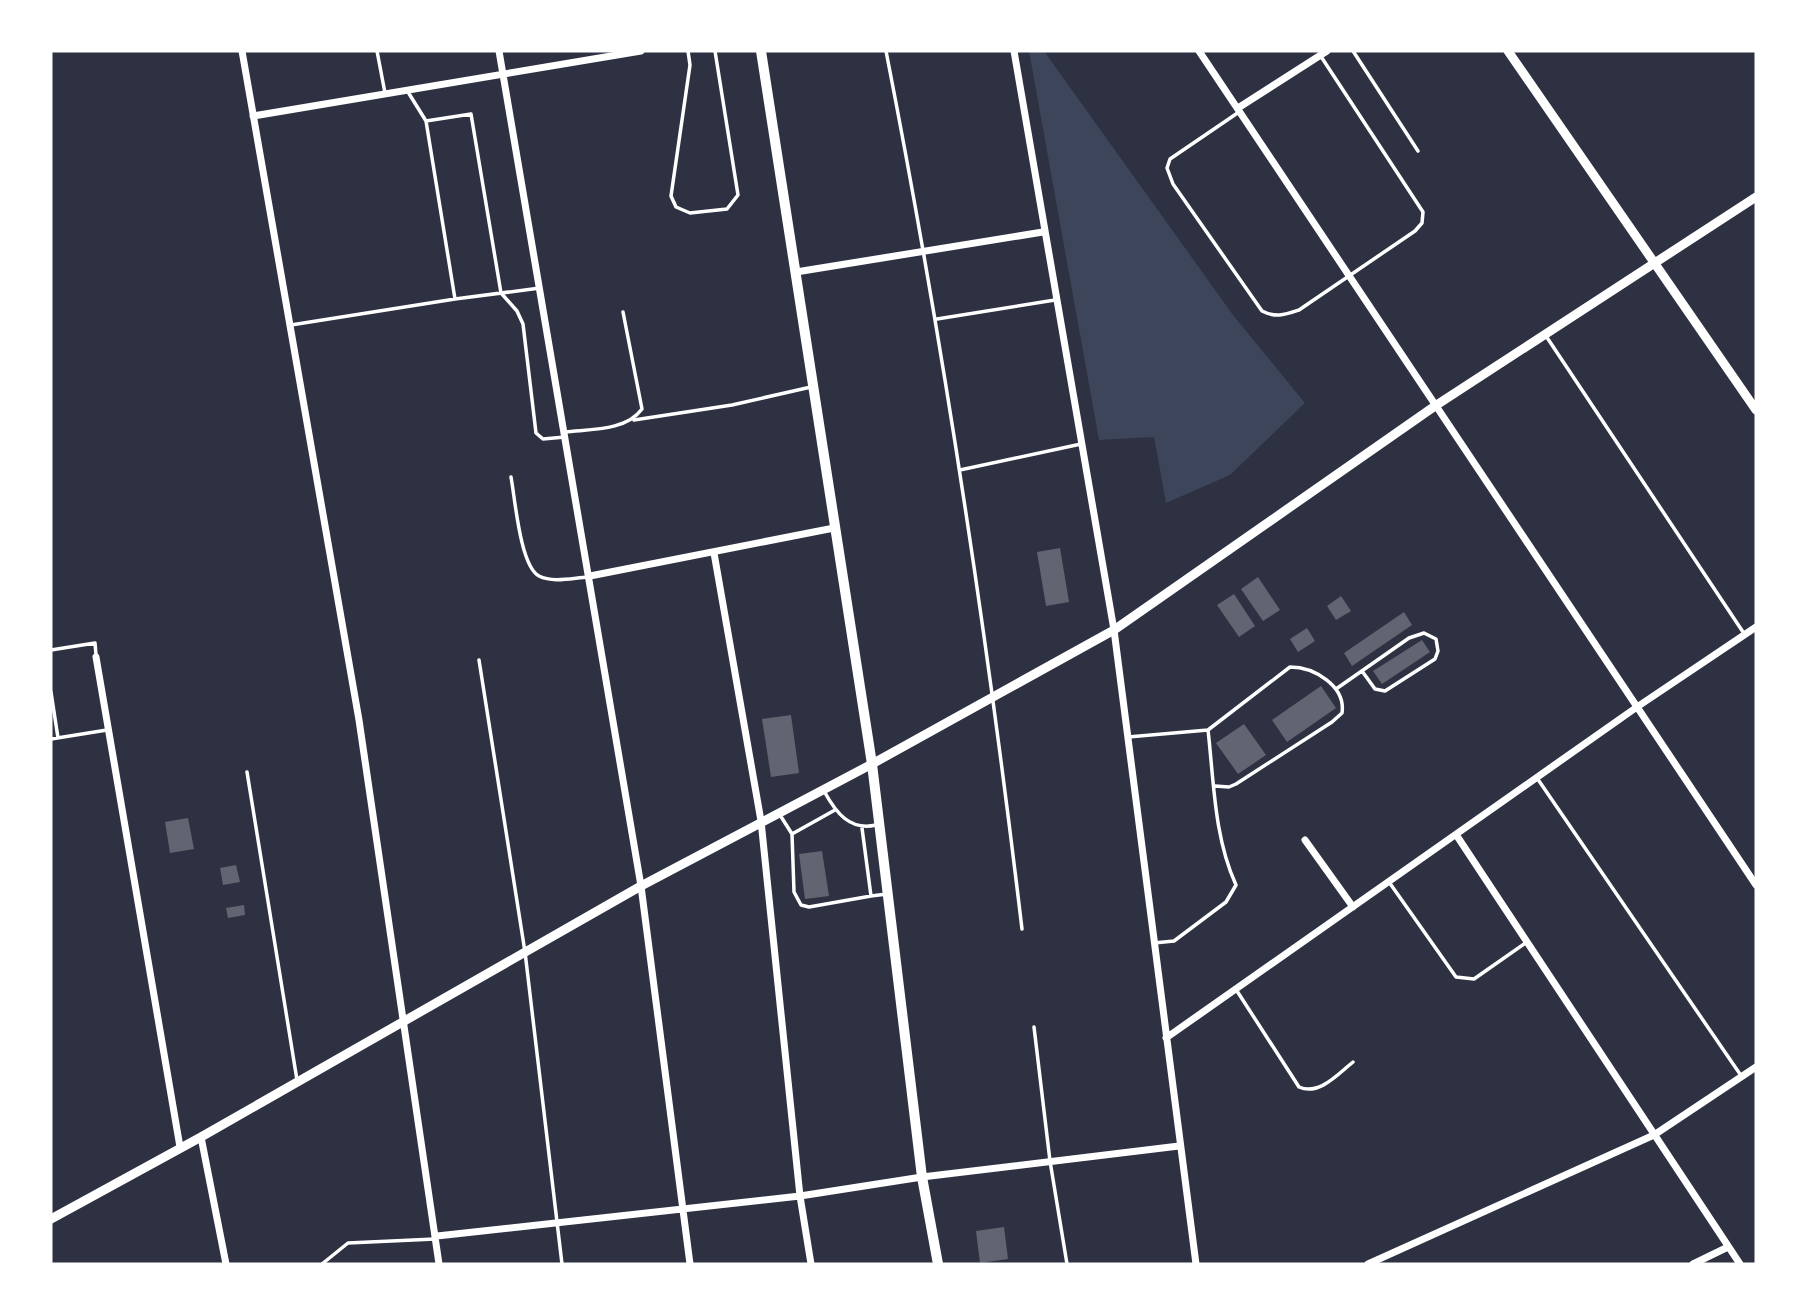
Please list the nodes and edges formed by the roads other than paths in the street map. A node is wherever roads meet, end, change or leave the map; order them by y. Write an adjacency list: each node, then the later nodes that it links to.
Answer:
1 (242, 51): 19 (street)
2 (377, 51): 17 (lane)
3 (499, 51): 15 (street)
4 (641, 51): 13 (street)
5 (688, 51): 6 (lane)
6 (715, 51)
7 (761, 51): 26 (main road)
8 (886, 51): 24 (lane)
9 (1014, 51): 23 (street)
10 (1199, 51): 18 (street)
11 (1353, 51): 21 (lane)
12 (1508, 51): 25 (street)
13 (630, 52): 15 (street)
14 (1323, 53): 18 (street); 27 (lane)
15 (503, 74): 16 (street); 28 (street)
16 (406, 90): 17 (street); 20 (lane)
17 (385, 94): 19 (street)
18 (1239, 109): 27 (street); 27 (lane)
19 (253, 116): 34 (street)
20 (426, 121): 29 (lane); 30 (lane)
21 (1418, 150)
22 (1756, 197): 25 (street)
23 (1043, 232): 24 (street); 31 (street)
24 (926, 253): 26 (street); 33 (lane)
25 (1652, 262): 35 (street); 38 (street)
26 (796, 272): 36 (main road)
27 (1348, 274): 37 (street)
28 (540, 288): 29 (lane); 40 (street)
29 (501, 293): 30 (lane); 40 (lane)
30 (455, 299): 34 (lane)
31 (1055, 300): 33 (lane); 41 (street)
32 (624, 312): 39 (lane)
33 (936, 319): 42 (lane)
34 (290, 326): 87 (street)
35 (1544, 334): 37 (street); 49 (lane)
36 (813, 386): 39 (lane); 44 (main road)
37 (1435, 407): 48 (street); 57 (street)
38 (1756, 410)
39 (634, 420): 40 (lane)
40 (565, 435): 46 (street)
41 (1081, 444): 42 (lane); 48 (street)
42 (959, 470): 56 (lane)
43 (511, 477): 46 (lane)
44 (834, 528): 45 (street); 63 (main road)
45 (714, 553): 46 (street); 70 (street)
46 (590, 576): 78 (street)
47 (1756, 628): 49 (street)
48 (1114, 631): 56 (street); 60 (street)
49 (1745, 635): 57 (street)
50 (51, 650): 51 (lane)
51 (96, 657): 58 (street)
52 (478, 660): 85 (lane)
53 (1362, 671): 53 (lane); 54 (lane)
54 (1336, 689): 59 (lane); 66 (lane)
55 (51, 692): 61 (lane)
56 (995, 696): 63 (street); 82 (lane)
57 (1637, 707): 65 (street); 77 (street)
58 (108, 730): 61 (lane); 97 (street)
59 (1208, 730): 60 (lane); 66 (lane)
60 (1128, 737): 84 (street)
61 (58, 738): 62 (lane)
62 (51, 739)
63 (872, 764): 67 (street); 71 (main road)
64 (247, 772): 93 (lane)
65 (1538, 778): 74 (street); 92 (lane)
66 (1214, 786): 84 (lane)
67 (823, 789): 68 (lane); 69 (street)
68 (835, 810): 72 (lane); 73 (lane)
69 (778, 812): 70 (street); 73 (lane)
70 (761, 821): 78 (street); 100 (street)
71 (879, 824): 72 (lane); 79 (main road)
72 (862, 828): 80 (lane)
73 (792, 834): 80 (lane)
74 (1457, 836): 76 (street); 83 (street)
75 (1305, 840): 81 (street)
76 (1389, 882): 81 (street); 83 (lane)
77 (1756, 885)
78 (640, 886): 85 (street); 101 (street)
79 (887, 894): 80 (lane); 99 (main road)
80 (871, 896)
81 (1353, 907): 86 (street)
82 (1022, 929)
83 (1527, 942): 94 (street)
84 (1154, 943): 89 (street)
85 (525, 952): 87 (street); 103 (lane)
86 (1236, 989): 89 (street); 90 (lane)
87 (404, 1020): 93 (street); 104 (street)
88 (1034, 1027): 98 (lane)
89 (1166, 1038): 96 (street)
90 (1353, 1062)
91 (1756, 1067): 92 (street)
92 (1742, 1077): 94 (street)
93 (297, 1082): 95 (street)
94 (1654, 1135): 105 (street); 115 (street)
95 (201, 1137): 97 (street); 106 (street)
96 (1179, 1146): 98 (street); 114 (street)
97 (180, 1147): 102 (street)
98 (1050, 1161): 99 (street); 113 (lane)
99 (922, 1177): 100 (street); 112 (main road)
100 (800, 1196): 101 (street); 111 (street)
101 (684, 1208): 103 (street); 110 (street)
102 (51, 1219)
103 (556, 1223): 104 (street); 109 (lane)
104 (437, 1238): 107 (lane); 108 (street)
105 (1728, 1247): 116 (street); 117 (street)
106 (226, 1264)
107 (323, 1264)
108 (439, 1264)
109 (562, 1264)
110 (690, 1264)
111 (811, 1264)
112 (937, 1264)
113 (1067, 1264)
114 (1196, 1264)
115 (1368, 1264)
116 (1693, 1264)
117 (1740, 1264)

